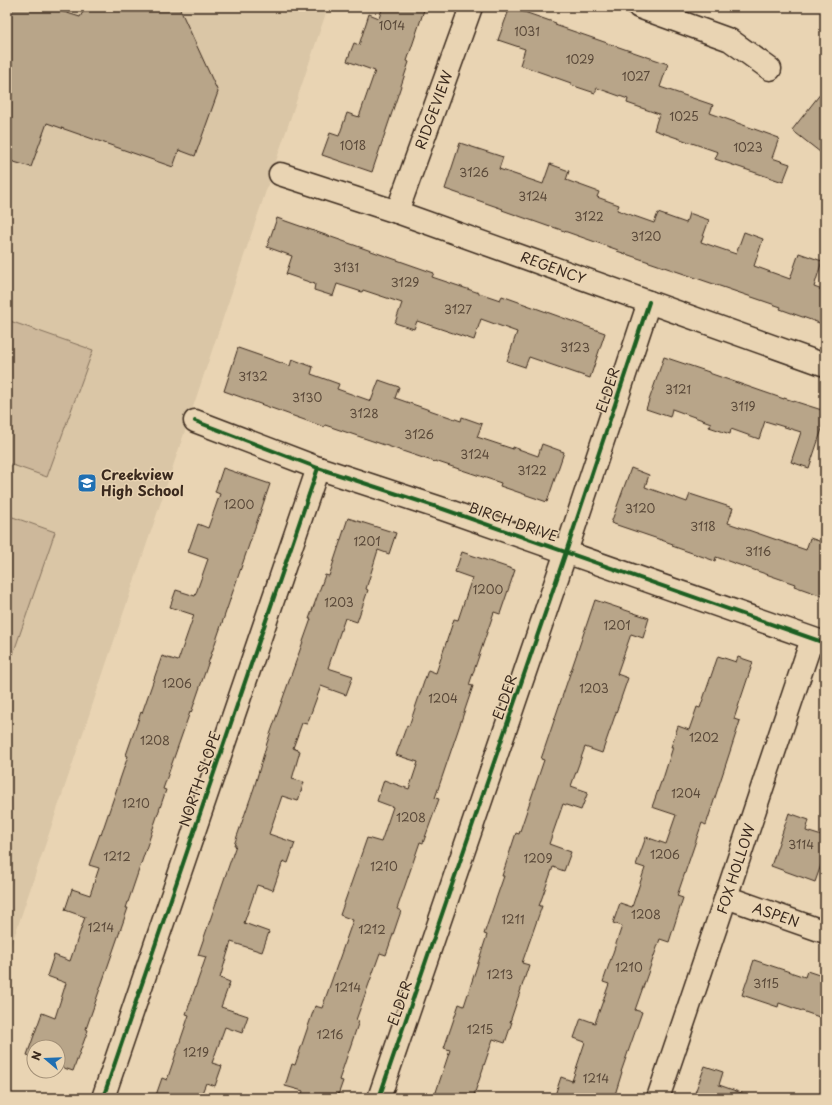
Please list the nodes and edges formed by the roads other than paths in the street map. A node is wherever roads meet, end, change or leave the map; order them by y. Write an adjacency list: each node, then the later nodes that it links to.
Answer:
1 (471, 7): 5 (street, RIDGEVIEW)
2 (639, 7): 3 (street)
3 (770, 69)
4 (280, 174): 5 (street, REGENCY)
5 (397, 212): 6 (street, REGENCY)
6 (649, 302): 7 (street, REGENCY); 10 (street, ELDER)
7 (825, 364)
8 (195, 421): 9 (street, BIRCH DRIVE)
9 (318, 468): 10 (street, BIRCH DRIVE); 14 (street, NORTH SLOPE)
10 (566, 552): 11 (street, BIRCH DRIVE); 15 (street, ELDER)
11 (819, 641): 12 (street, FOX HOLLOW)
12 (726, 897): 13 (street, ASPEN); 16 (street, FOX HOLLOW)
13 (825, 932)
14 (103, 1098)
15 (379, 1098)
16 (658, 1098)

